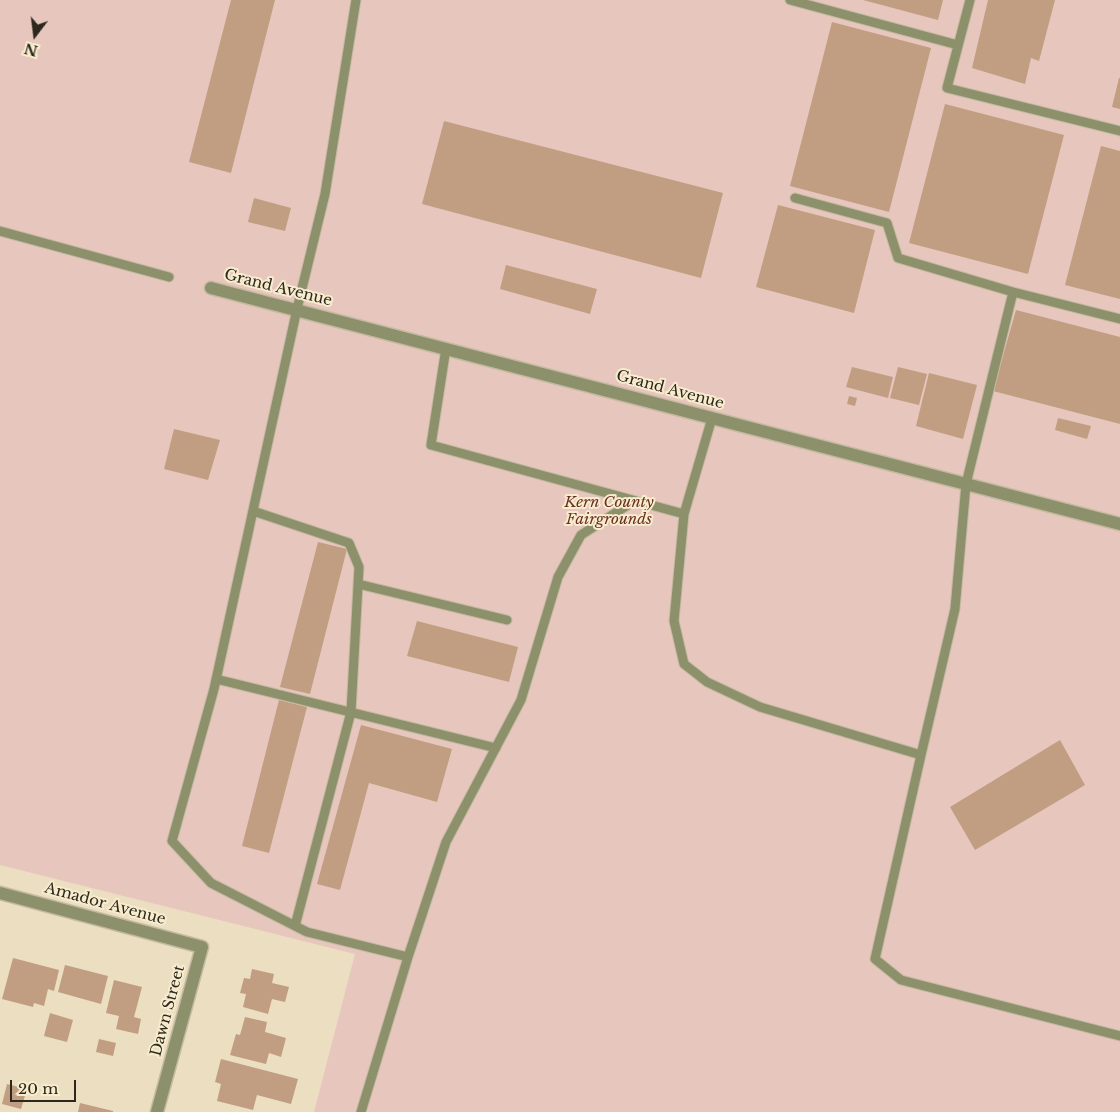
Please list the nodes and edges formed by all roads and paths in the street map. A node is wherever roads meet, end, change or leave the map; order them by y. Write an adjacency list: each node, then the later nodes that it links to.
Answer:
1 (356, 0): 11 (lane)
2 (790, 0): 4 (lane)
3 (970, 0): 4 (lane)
4 (958, 45): 5 (lane)
5 (1120, 131)
6 (796, 198): 10 (lane)
7 (0, 231): 8 (lane)
8 (169, 277)
9 (211, 288): 11 (street, Grand Avenue)
10 (1013, 292): 12 (lane); 15 (lane)
11 (297, 309): 13 (street, Grand Avenue); 17 (lane)
12 (1120, 319)
13 (446, 348): 14 (street, Grand Avenue); 16 (lane)
14 (712, 418): 15 (street, Grand Avenue); 18 (lane)
15 (966, 484): 19 (street, Grand Avenue); 25 (lane)
16 (634, 501): 18 (lane); 24 (lane)
17 (253, 510): 20 (lane); 22 (lane)
18 (684, 514): 25 (lane)
19 (1120, 524)
20 (358, 584): 21 (lane); 23 (lane)
21 (507, 620)
22 (216, 679): 23 (lane); 27 (lane)
23 (352, 712): 24 (lane); 27 (lane)
24 (496, 748): 29 (lane)
25 (922, 755): 30 (lane)
26 (0, 893): 28 (street, Amador Avenue)
27 (295, 926): 29 (lane)
28 (202, 947): 31 (street, Dawn Street)
29 (408, 957): 32 (lane)
30 (1120, 1036)
31 (157, 1112)
32 (361, 1112)

